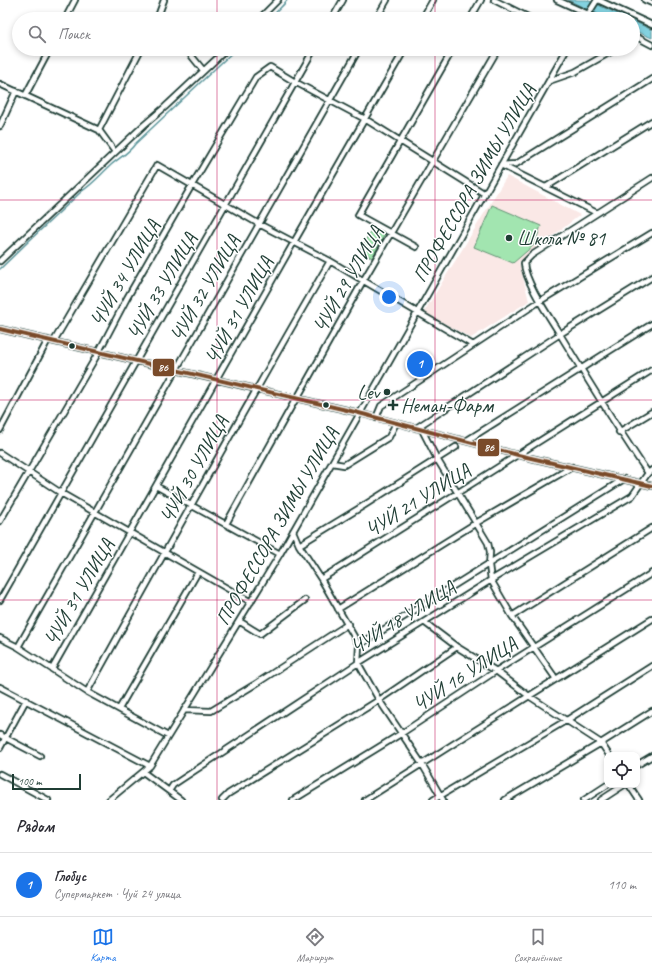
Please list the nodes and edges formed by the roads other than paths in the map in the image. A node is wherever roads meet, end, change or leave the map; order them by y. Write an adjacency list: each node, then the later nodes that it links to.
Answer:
1 (75, 0): 14 (street)
2 (159, 0): 3 (street)
3 (164, 0): 15 (street)
4 (278, 0): 16 (street)
5 (343, 0): 17 (street)
6 (387, 0): 18 (street)
7 (433, 0): 19 (street)
8 (481, 0): 20 (street)
9 (494, 0): 21 (street)
10 (557, 0): 22 (street)
11 (598, 0): 23 (street); 24 (street)
12 (645, 0): 13 (street)
13 (652, 3)
14 (69, 12)
15 (161, 12)
16 (266, 12)
17 (336, 12)
18 (380, 12)
19 (426, 12)
20 (474, 12)
21 (518, 12)
22 (584, 12)
23 (589, 12)
24 (624, 12)
25 (640, 19): 26 (street)
26 (652, 25)
27 (640, 39): 28 (street)
28 (652, 45)
29 (46, 56): 46 (street)
30 (137, 56): 51 (street)
31 (192, 56): 40 (street)
32 (219, 56): 40 (street)
33 (310, 56): 43 (street, ЧУЙ 33 УЛИЦА)
34 (355, 56): 47 (street, ЧУЙ 32 УЛИЦА)
35 (401, 56): 48 (street, ЧУЙ 31 УЛИЦА)
36 (449, 56): 52 (street)
37 (494, 56): 54 (street, ЧУЙ 29 УЛИЦА)
38 (563, 56): 42 (street, ПРОФЕССОРА ЗИМЫ УЛИЦА)
39 (603, 56): 42 (street)
40 (203, 70): 53 (street)
41 (652, 79): 55 (street)
42 (549, 81): 55 (street, ПРОФЕССОРА ЗИМЫ УЛИЦА)
43 (295, 82): 47 (street); 57 (street, ЧУЙ 34 УЛИЦА); 60 (street, ЧУЙ 33 УЛИЦА)
44 (0, 84): 45 (street)
45 (16, 91): 46 (street); 50 (street)
46 (25, 96): 51 (street)
47 (330, 101): 48 (street); 62 (street, ЧУЙ 32 УЛИЦА)
48 (365, 119): 52 (street); 65 (street, ЧУЙ 31 УЛИЦА)
49 (652, 121): 58 (street)
50 (0, 126)
51 (99, 130): 53 (street)
52 (400, 141): 54 (street); 64 (street)
53 (115, 152): 67 (street)
54 (433, 162): 59 (street); 64 (street, ЧУЙ 29 УЛИЦА)
55 (501, 165): 58 (street); 59 (street, ПРОФЕССОРА ЗИМЫ УЛИЦА)
56 (652, 178): 61 (street)
57 (192, 185): 60 (street); 76 (street); 78 (street, ЧУЙ 34 УЛИЦА)
58 (546, 187): 61 (street)
59 (485, 194): 72 (street, ПРОФЕССОРА ЗИМЫ УЛИЦА)
60 (226, 204): 62 (street); 79 (street, ЧУЙ 33 УЛИЦА)
61 (597, 213): 71 (street)
62 (259, 224): 65 (street); 81 (street, ЧУЙ 32 УЛИЦА)
63 (652, 233): 71 (street)
64 (392, 234): 66 (street); 70 (street, ЧУЙ 29 УЛИЦА)
65 (294, 242): 68 (street); 83 (street, ЧУЙ 31 УЛИЦА)
66 (416, 247)
67 (0, 261)
68 (330, 261): 70 (street); 84 (street, ЧУЙ 30 УЛИЦА)
69 (652, 277): 75 (street)
70 (364, 281): 72 (street); 85 (street, ЧУЙ 29 УЛИЦА)
71 (540, 301): 75 (street); 77 (street)
72 (417, 312): 77 (street); 88 (street, ПРОФЕССОРА ЗИМЫ УЛИЦА)
73 (652, 324): 80 (street)
74 (0, 328): 76 (street)
75 (560, 334): 80 (street); 91 (street)
76 (51, 341): 78 (street); 92 (street)
77 (473, 345): 89 (street)
78 (98, 352): 79 (street); 102 (street, ЧУЙ 34 УЛИЦА)
79 (136, 361): 81 (street); 108 (street, ЧУЙ 33 УЛИЦА)
80 (581, 369): 86 (street); 95 (street)
81 (176, 370): 83 (street); 111 (street, ЧУЙ 32 УЛИЦА)
82 (652, 370): 86 (street, ЧУЙ 21 УЛИЦА)
83 (217, 380): 84 (street); 106 (street, ЧУЙ 31 УЛИЦА)
84 (256, 389): 85 (street); 110 (street, ЧУЙ 30 УЛИЦА)
85 (297, 398): 88 (street); 114 (street, ЧУЙ 29 УЛИЦА)
86 (601, 402): 94 (street); 98 (street, ЧУЙ 21 УЛИЦА)
87 (652, 412): 94 (street)
88 (360, 414): 89 (street); 100 (street, ПРОФЕССОРА ЗИМЫ УЛИЦА)
89 (376, 418): 90 (street)
90 (396, 423): 91 (street); 100 (street)
91 (416, 428): 93 (street)
92 (0, 430)
93 (422, 430): 95 (street); 99 (street)
94 (620, 432): 103 (street)
95 (466, 441): 98 (street)
96 (456, 447): 99 (street)
97 (0, 453): 102 (street)
98 (518, 455): 101 (street); 109 (street, ЧУЙ 21 УЛИЦА)
99 (437, 459): 109 (street); 118 (street)
100 (332, 463): 116 (street, ПРОФЕССОРА ЗИМЫ УЛИЦА)
101 (572, 467): 104 (street); 113 (street)
102 (29, 472): 108 (street); 112 (street, ЧУЙ 34 УЛИЦА)
103 (650, 472): 105 (street, ЧУЙ 18 УЛИЦА)
104 (624, 479): 105 (street); 121 (street)
105 (641, 483): 107 (street); 125 (street, ЧУЙ 18 УЛИЦА)
106 (156, 486): 110 (street); 117 (street, ЧУЙ 31 УЛИЦА)
107 (652, 486)
108 (61, 493): 111 (street); 126 (street, ЧУЙ 33 УЛИЦА)
109 (458, 493): 113 (street); 124 (street, ЧУЙ 21 УЛИЦА)
110 (191, 506): 114 (street); 119 (street, ЧУЙ 30 УЛИЦА)
111 (95, 513): 117 (street); 138 (street, ЧУЙ 32 УЛИЦА)
112 (0, 521)
113 (476, 523): 121 (street); 129 (street)
114 (226, 524): 120 (street)
115 (652, 528): 130 (street)
116 (293, 532): 118 (street); 120 (street, ПРОФЕССОРА ЗИМЫ УЛИЦА)
117 (130, 533): 119 (street); 142 (street, ЧУЙ 31 УЛИЦА)
118 (299, 545): 124 (street)
119 (164, 553): 122 (street); 146 (street, ЧУЙ 30 УЛИЦА)
120 (280, 554): 128 (street, ПРОФЕССОРА ЗИМЫ УЛИЦА)
121 (489, 565): 125 (street); 136 (street)
122 (198, 572): 128 (street); 150 (street)
123 (652, 573): 139 (street, ЧУЙ 16 УЛИЦА)
124 (322, 579): 129 (street)
125 (491, 580): 130 (street); 133 (street, ЧУЙ 18 УЛИЦА)
126 (0, 600)
127 (305, 600): 132 (street)
128 (251, 602): 132 (street, ПРОФЕССОРА ЗИМЫ УЛИЦА)
129 (338, 610): 134 (street)
130 (512, 616): 139 (street)
131 (652, 619): 144 (street)
132 (239, 621): 151 (street, ПРОФЕССОРА ЗИМЫ УЛИЦА)
133 (424, 622): 137 (street); 140 (street, ЧУЙ 18 УЛИЦА)
134 (348, 624): 136 (street); 151 (street)
135 (0, 638): 138 (street)
136 (359, 645): 140 (street)
137 (457, 646): 143 (street); 149 (street)
138 (18, 647): 142 (street)
139 (535, 647): 143 (street, ЧУЙ 16 УЛИЦА); 144 (street)
140 (358, 663): 149 (street); 171 (street, ЧУЙ 18 УЛИЦА)
141 (652, 666): 153 (street)
142 (52, 669): 146 (street)
143 (496, 671): 147 (street); 154 (street, ЧУЙ 16 УЛИЦА)
144 (556, 680): 147 (street)
145 (0, 687): 148 (street)
146 (86, 692): 150 (street)
147 (529, 696): 153 (street); 164 (street)
148 (26, 700): 157 (street); 165 (street)
149 (379, 700): 154 (street); 176 (street)
150 (119, 709): 156 (street)
151 (184, 710): 156 (street, ПРОФЕССОРА ЗИМЫ УЛИЦА)
152 (652, 711): 158 (street)
153 (567, 720): 158 (street); 172 (street)
154 (402, 733): 164 (street); 177 (street, ЧУЙ 16 УЛИЦА)
155 (0, 735): 157 (street)
156 (168, 736): 165 (street, ПРОФЕССОРА ЗИМЫ УЛИЦА)
157 (5, 738): 159 (street); 161 (street)
158 (601, 743): 160 (street); 181 (street)
159 (0, 748)
160 (607, 752)
161 (40, 756)
162 (652, 756): 163 (street)
163 (640, 763)
164 (422, 764): 172 (street); 178 (street)
165 (150, 766): 166 (street, ПРОФЕССОРА ЗИМЫ УЛИЦА)
166 (143, 772): 171 (street); 175 (street, ПРОФЕССОРА ЗИМЫ УЛИЦА)
167 (0, 774): 174 (street)
168 (604, 787): 182 (street)
169 (619, 788): 183 (street)
170 (631, 788): 184 (street)
171 (169, 791): 173 (street)
172 (440, 795): 179 (street); 180 (street)
173 (178, 799)
174 (48, 800)
175 (109, 800)
176 (222, 800)
177 (293, 800)
178 (365, 800)
179 (433, 800)
180 (444, 800)
181 (505, 800)
182 (584, 800)
183 (601, 800)
184 (639, 800)

